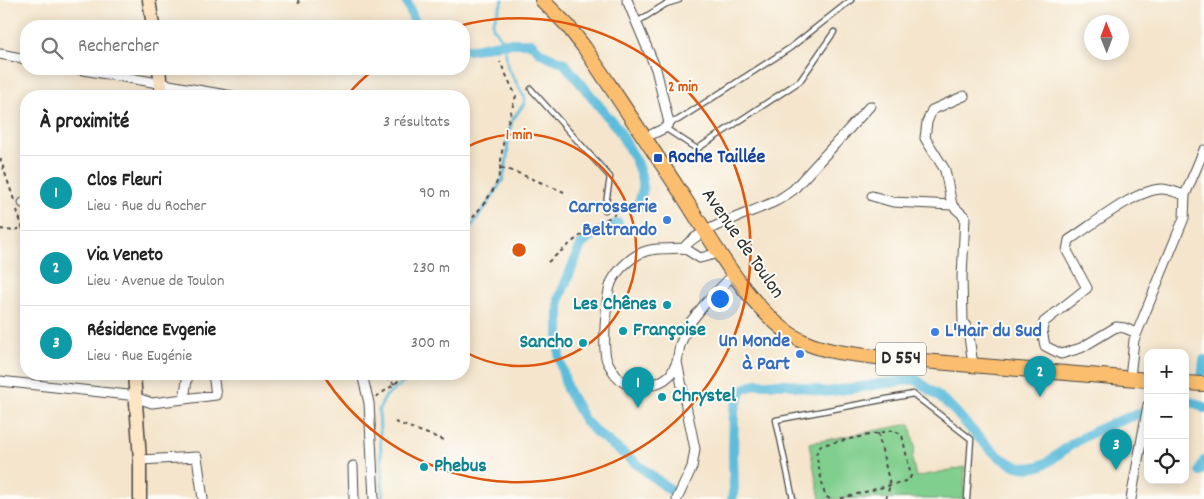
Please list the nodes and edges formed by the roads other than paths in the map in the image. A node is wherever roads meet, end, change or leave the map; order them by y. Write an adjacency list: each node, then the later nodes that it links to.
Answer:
1 (149, 0): 6 (street)
2 (542, 0): 18 (main road, Avenue de Toulon / D 554)
3 (627, 0): 7 (street)
4 (680, 0): 7 (lane)
5 (851, 0): 17 (lane)
6 (152, 20)
7 (637, 22): 17 (street)
8 (834, 32): 17 (lane)
9 (0, 54): 10 (street)
10 (20, 58)
11 (102, 75): 14 (street)
12 (160, 75): 14 (street)
13 (531, 89): 23 (lane)
14 (161, 90)
15 (964, 96): 22 (street)
16 (870, 106): 24 (street)
17 (667, 126): 18 (street)
18 (644, 138): 24 (main road, Avenue de Toulon / D 554)
19 (1204, 150): 21 (street)
20 (872, 196): 22 (street)
21 (1185, 196): 28 (street); 28 (street)
22 (952, 205): 30 (street)
23 (606, 210)
24 (706, 232): 25 (street); 26 (main road, Avenue de Toulon / D 554)
25 (684, 248): 26 (street); 29 (street)
26 (720, 253): 27 (main road, Avenue de Toulon / D 554)
27 (734, 274): 29 (street); 30 (main road, Avenue de Toulon / D 554)
28 (1136, 333): 31 (street)
29 (678, 362): 47 (street)
30 (972, 364): 31 (main road, Avenue de Toulon / D 554)
31 (1130, 378): 36 (main road, Avenue de Toulon / D 554)
32 (134, 380): 38 (street)
33 (187, 380): 39 (street)
34 (214, 380): 39 (street)
35 (363, 380): 46 (street)
36 (1144, 380)
37 (0, 382): 38 (street)
38 (135, 396): 39 (street); 41 (street)
39 (184, 399)
40 (1144, 427): 50 (street)
41 (140, 460): 43 (street); 44 (street)
42 (353, 466): 45 (street)
43 (140, 499)
44 (203, 499)
45 (354, 499)
46 (374, 499)
47 (677, 499)
48 (793, 499): 49 (lane)
49 (968, 499)
50 (1131, 499)

